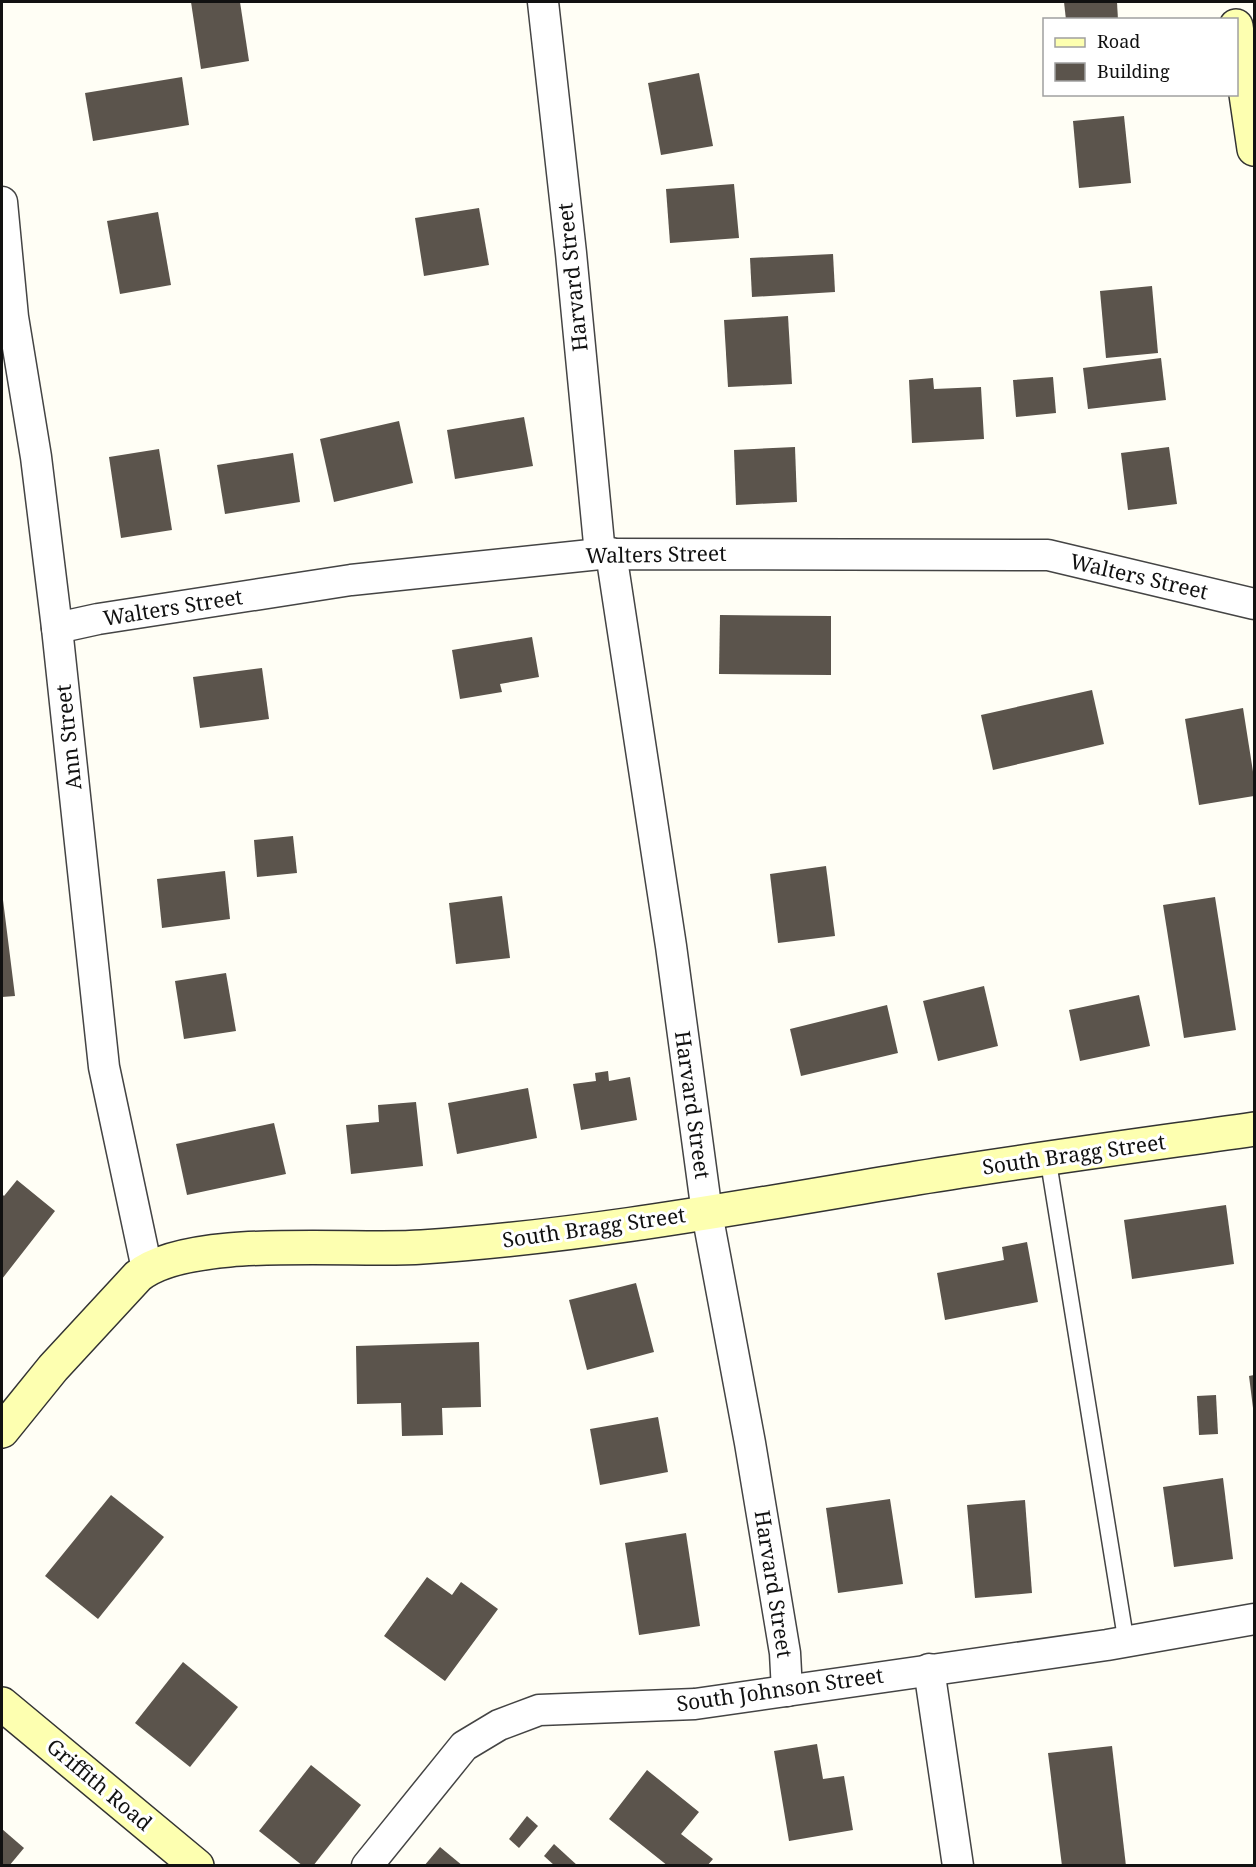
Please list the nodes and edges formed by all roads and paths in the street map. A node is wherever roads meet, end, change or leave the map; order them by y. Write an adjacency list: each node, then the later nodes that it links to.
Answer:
1 (543, 2): 8 (street, Harvard Street)
2 (1233, 2): 3 (street)
3 (1236, 18)
4 (1238, 40): 5 (street)
5 (1254, 149)
6 (2, 202): 7 (street, Ann Street)
7 (11, 359): 10 (street, Ann Street)
8 (606, 554): 9 (street, Walters Street); 10 (street, Walters Street); 13 (street, Harvard Street)
9 (1254, 604)
10 (57, 628): 14 (street, Ann Street)
11 (1254, 1129): 12 (street, South Bragg Street)
12 (1048, 1159): 13 (street, South Bragg Street); 17 (lane)
13 (707, 1213): 14 (street, South Bragg Street); 19 (street, Harvard Street)
14 (147, 1269): 15 (street, South Bragg Street)
15 (2, 1431)
16 (1254, 1619): 17 (street, South Johnson Street)
17 (1126, 1641): 18 (street, South Johnson Street)
18 (928, 1669): 19 (street, South Johnson Street); 23 (street)
19 (787, 1691): 22 (street, South Johnson Street)
20 (2, 1704): 21 (street, Griffith Road)
21 (197, 1866)
22 (367, 1866)
23 (958, 1866)

